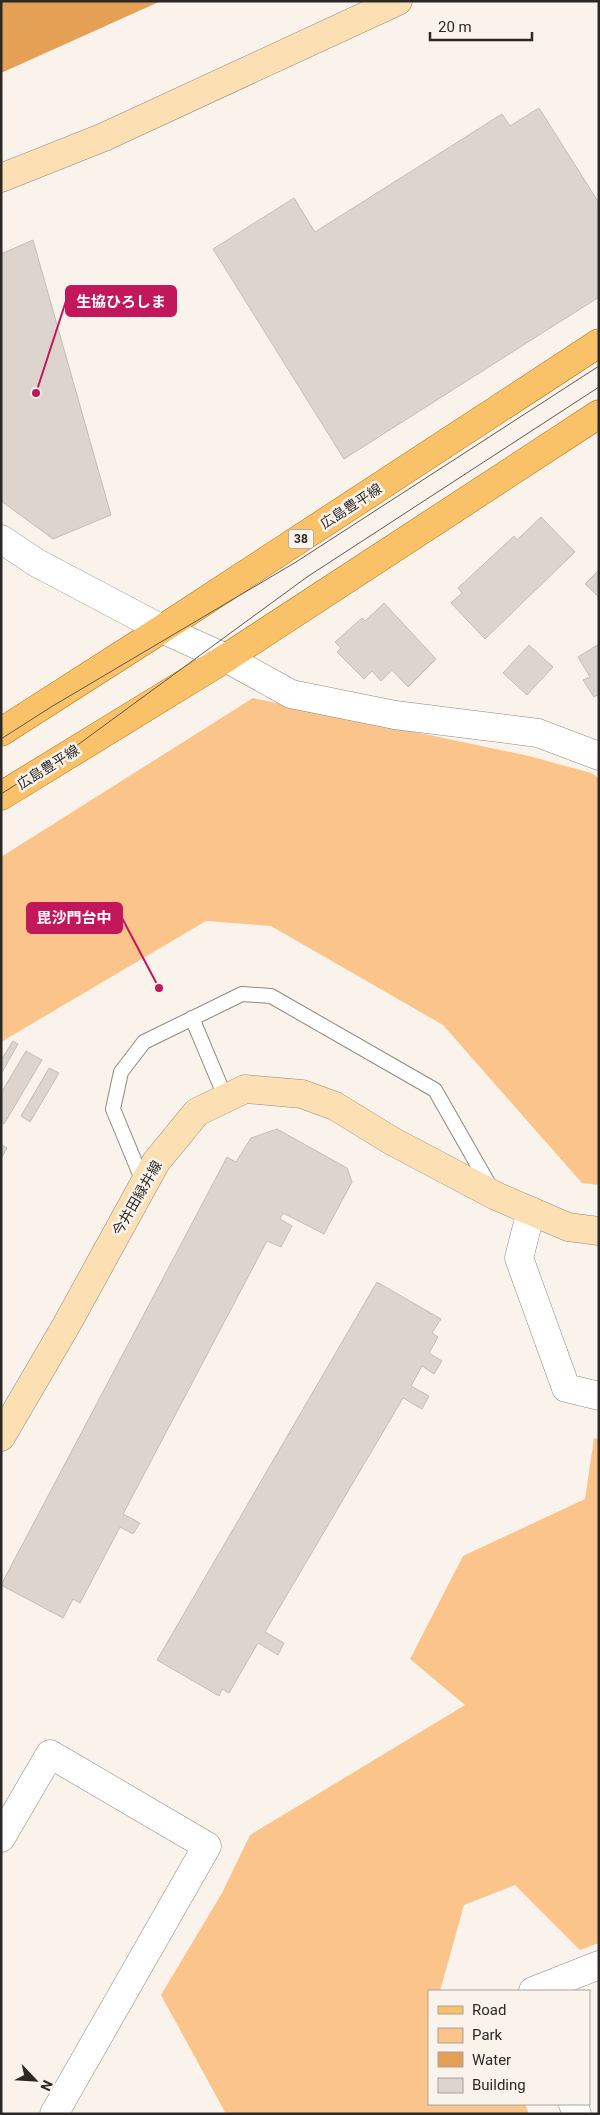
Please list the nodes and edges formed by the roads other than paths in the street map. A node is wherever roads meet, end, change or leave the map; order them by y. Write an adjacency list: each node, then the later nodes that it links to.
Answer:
1 (398, 1): 2 (main road)
2 (1, 178)
3 (599, 343): 6 (main road, 広島豊平線 / 38)
4 (599, 414): 7 (main road, 広島豊平線)
5 (1, 539): 6 (street)
6 (162, 630): 7 (street); 8 (main road, 広島豊平線 / 38)
7 (226, 658): 9 (street); 10 (main road, 広島豊平線)
8 (1, 732)
9 (599, 756)
10 (1, 796)
11 (192, 1018): 12 (lane); 13 (lane); 14 (lane)
12 (226, 1099): 13 (main road, 今井田緑井線); 14 (main road, 今井田緑井線)
13 (144, 1184): 18 (main road, 今井田緑井線)
14 (496, 1196): 15 (main road, 今井田緑井線)
15 (531, 1211): 16 (main road, 今井田緑井線); 17 (street)
16 (599, 1230)
17 (599, 1396)
18 (1, 1437)
19 (1, 1838): 22 (street)
20 (599, 1965): 21 (street)
21 (536, 1990)
22 (54, 2114)

